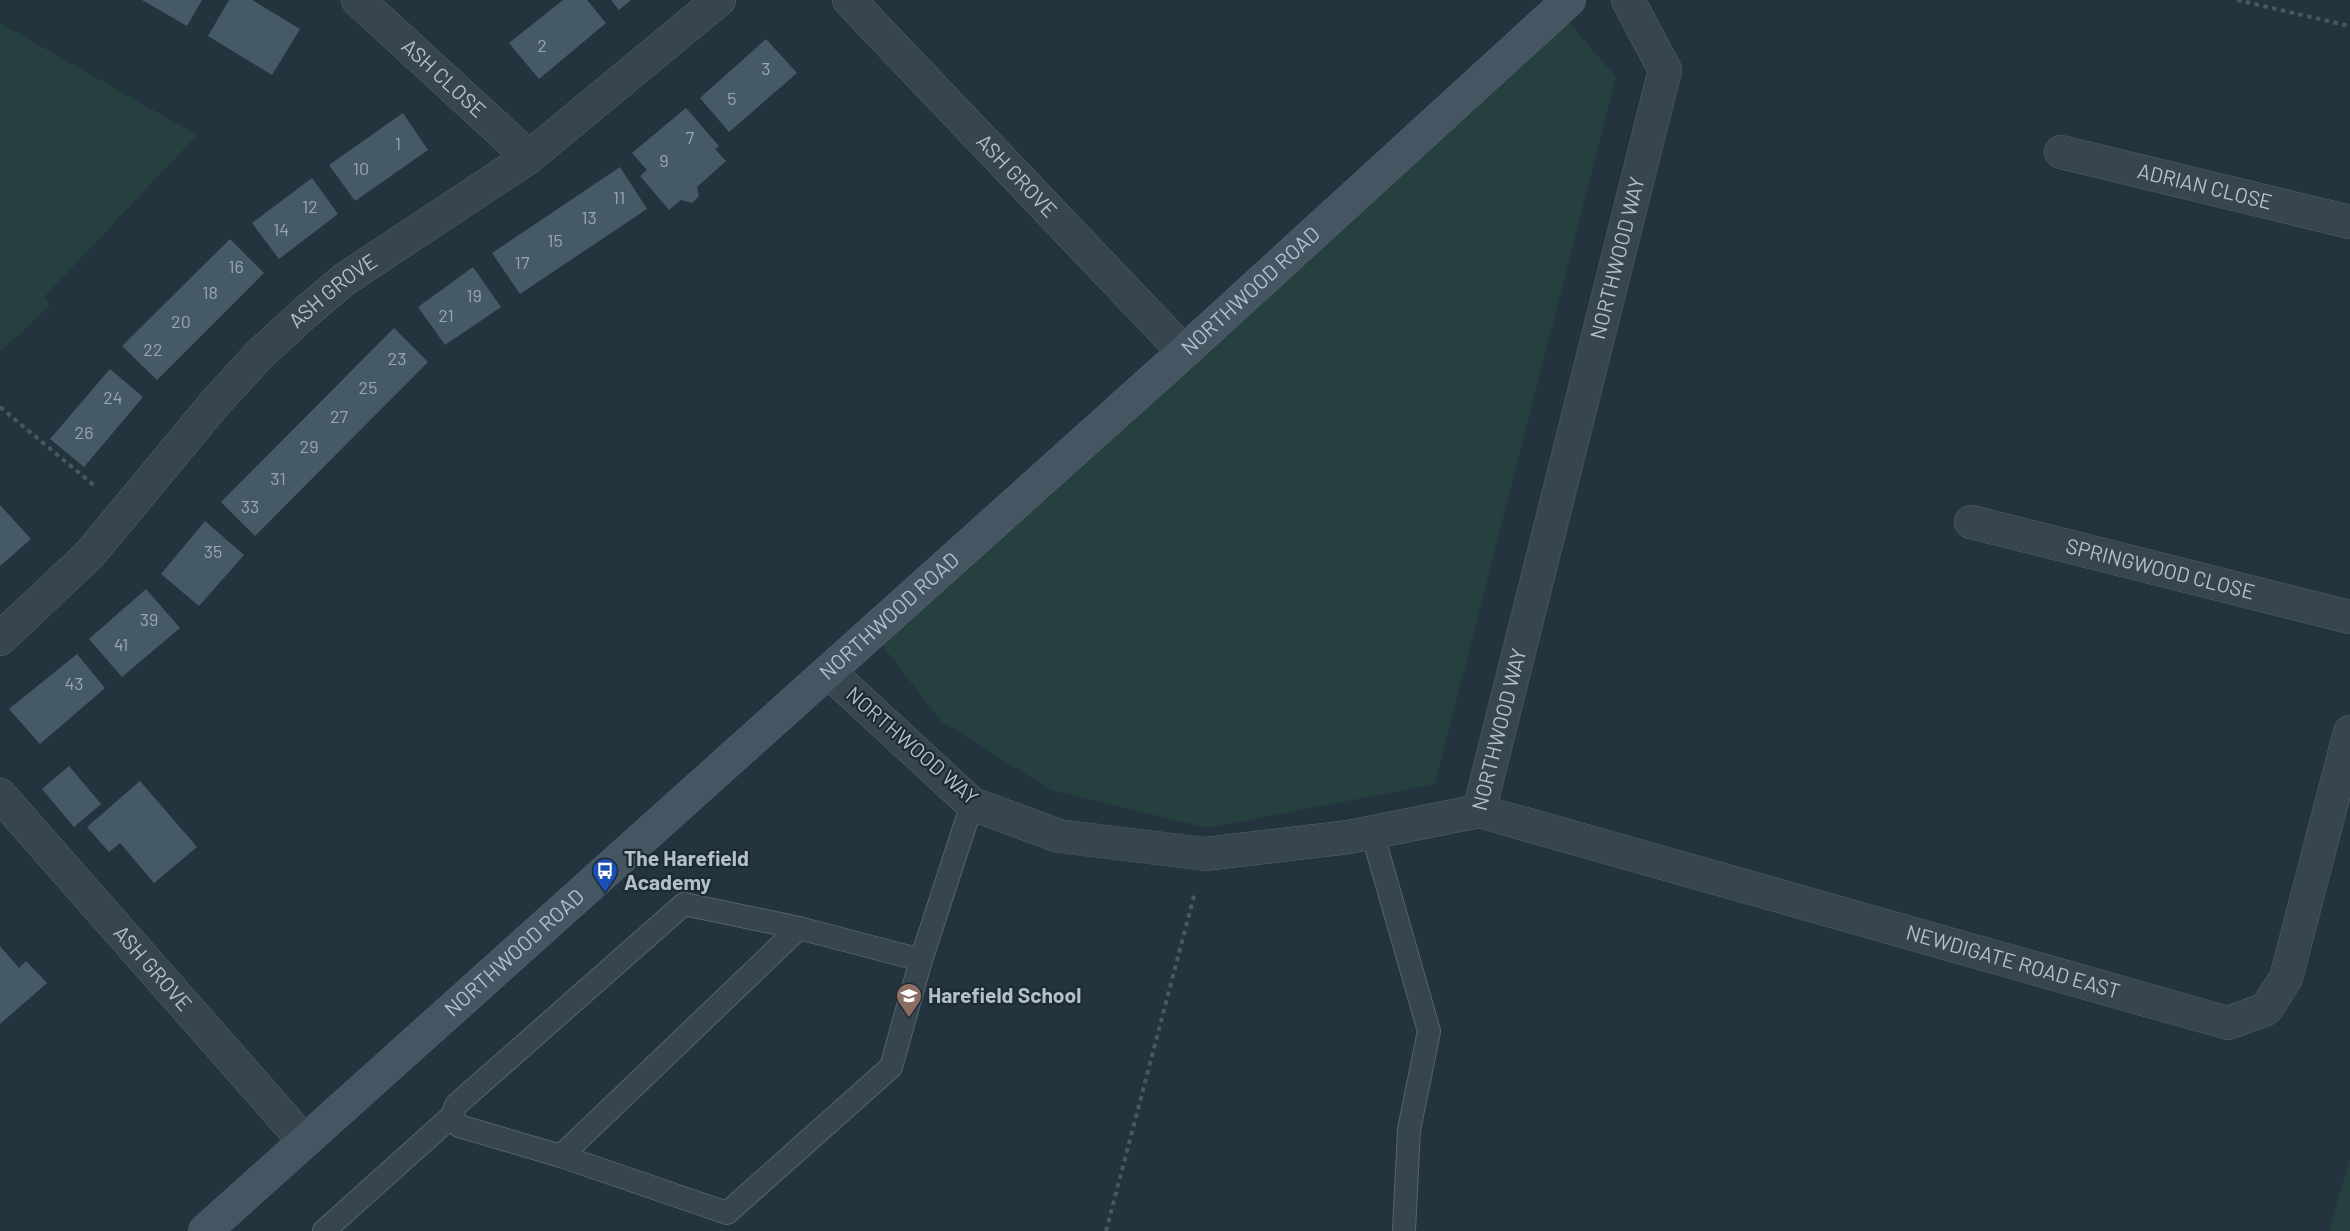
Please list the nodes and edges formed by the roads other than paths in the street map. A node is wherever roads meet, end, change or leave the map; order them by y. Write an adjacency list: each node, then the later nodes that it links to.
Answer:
1 (358, 0): 7 (street, ASH CLOSE)
2 (719, 0): 7 (street, ASH GROVE)
3 (849, 0): 9 (street, ASH GROVE)
4 (1569, 0): 9 (street, NORTHWOOD ROAD)
5 (1628, 0): 18 (street, NORTHWOOD WAY)
6 (2061, 152): 8 (street, ADRIAN CLOSE)
7 (529, 157): 12 (street, ASH GROVE)
8 (2350, 222)
9 (1184, 352): 13 (street, NORTHWOOD ROAD)
10 (1971, 522): 11 (street, SPRINGWOOD CLOSE)
11 (2350, 616)
12 (0, 639)
13 (829, 672): 17 (street, NORTHWOOD WAY); 23 (street, NORTHWOOD ROAD)
14 (2350, 732): 16 (street, NEWDIGATE ROAD EAST)
15 (0, 795): 23 (street, ASH GROVE)
16 (2341, 801): 18 (street, NEWDIGATE ROAD EAST)
17 (972, 804): 19 (street, NORTHWOOD WAY); 21 (lane)
18 (1479, 811): 19 (street, NORTHWOOD WAY)
19 (1372, 832): 27 (lane)
20 (800, 928): 21 (lane); 22 (lane); 24 (lane)
21 (921, 960): 24 (lane)
22 (452, 1116): 24 (lane); 26 (lane)
23 (304, 1141): 25 (street, NORTHWOOD ROAD)
24 (561, 1156)
25 (205, 1231)
26 (324, 1231)
27 (1404, 1231)

